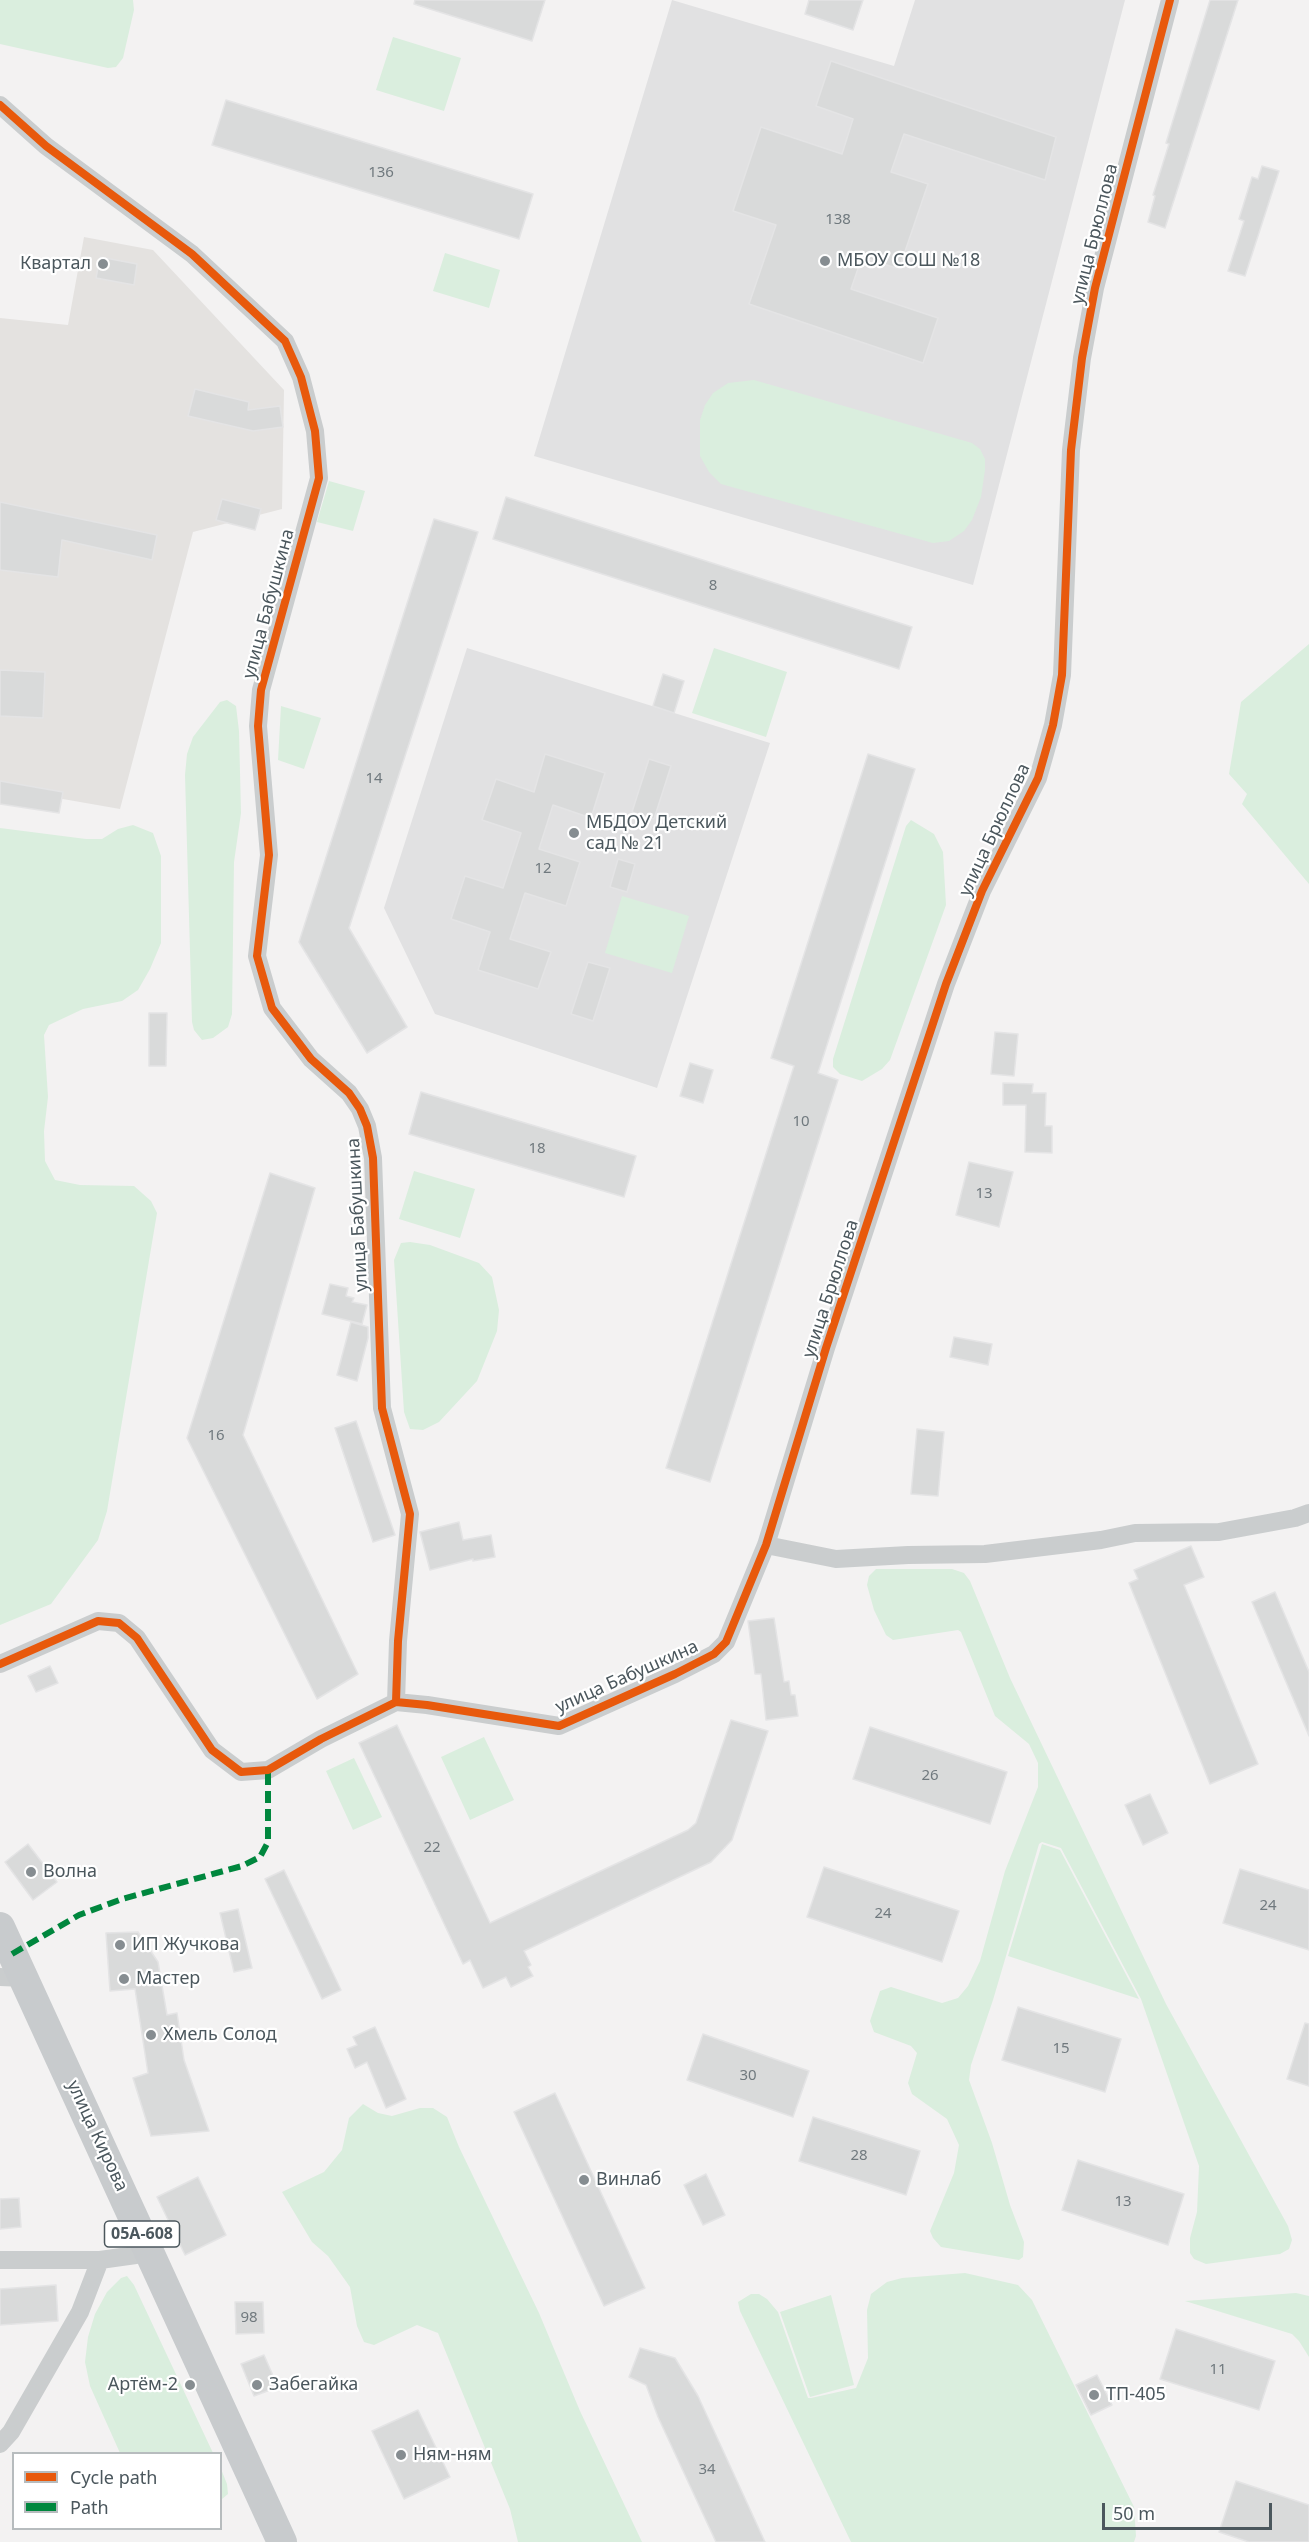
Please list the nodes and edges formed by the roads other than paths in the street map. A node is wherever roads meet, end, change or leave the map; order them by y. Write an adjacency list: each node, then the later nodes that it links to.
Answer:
1 (1170, 0): 4 (street, улица Брюллова)
2 (0, 105): 6 (street, улица Бабушкина)
3 (1309, 1513): 4 (street)
4 (766, 1545): 6 (street, улица Бабушкина)
5 (0, 1664): 6 (street)
6 (396, 1702)
7 (0, 1927): 8 (main road, улица Кирова / 05А-608)
8 (12, 1977): 9 (main road, улица Кирова / 05А-608)
9 (150, 2253): 11 (street); 13 (main road, улица Кирова / 05А-608)
10 (0, 2260): 11 (street)
11 (100, 2260): 12 (street)
12 (0, 2444)
13 (282, 2542)

